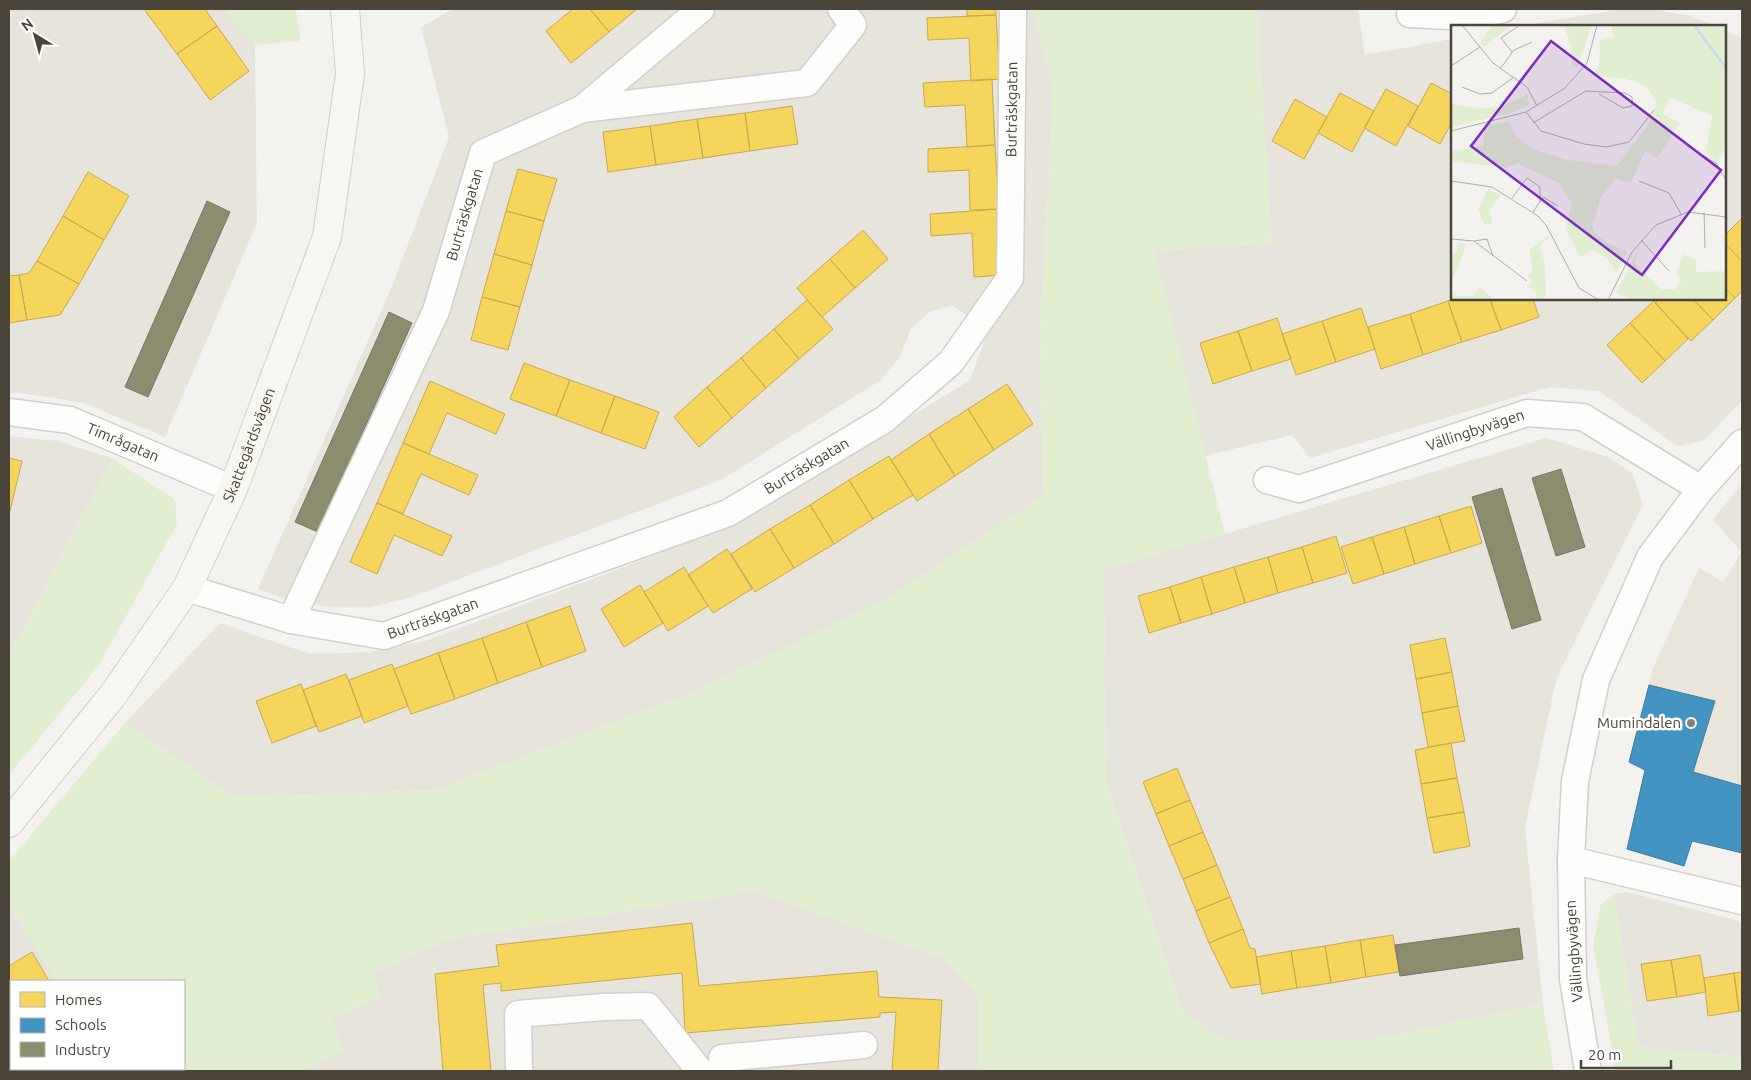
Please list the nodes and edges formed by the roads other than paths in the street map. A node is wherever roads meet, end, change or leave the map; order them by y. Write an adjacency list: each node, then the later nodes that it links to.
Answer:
1 (345, 9): 12 (street, Skattegårdsvägen)
2 (701, 9): 7 (street, Burträskgatan)
3 (841, 9): 7 (street, Burträskgatan)
4 (1013, 9): 14 (street, Burträskgatan)
5 (1504, 9): 6 (street)
6 (1410, 14)
7 (582, 109): 14 (street, Burträskgatan)
8 (9, 412): 12 (street, Timrågatan)
9 (1742, 444): 11 (street, Vällingbyvägen)
10 (1267, 480): 11 (street, Vällingbyvägen)
11 (1701, 488): 16 (street, Vällingbyvägen)
12 (232, 489): 13 (street, Skattegårdsvägen)
13 (187, 588): 14 (street, Burträskgatan); 15 (street, Skattegårdsvägen)
14 (291, 620)
15 (9, 822)
16 (1570, 860): 17 (street); 22 (street, Vällingbyvägen)
17 (1742, 900)
18 (864, 1045): 21 (street)
19 (519, 1071): 20 (street)
20 (700, 1071)
21 (723, 1071)
22 (1588, 1071)

